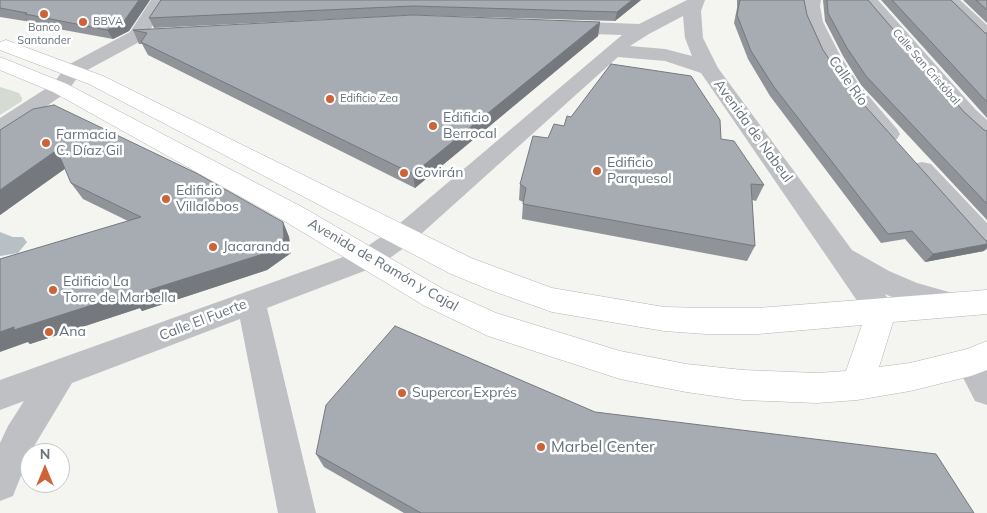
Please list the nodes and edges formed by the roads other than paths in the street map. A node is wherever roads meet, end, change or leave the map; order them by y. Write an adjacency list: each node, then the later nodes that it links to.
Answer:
1 (160, 0): 10 (street)
2 (812, 0): 19 (street, Calle Río)
3 (868, 0): 17 (street, Calle San Cristóbal)
4 (950, 0): 9 (street)
5 (695, 2): 7 (street, Calle El Fuerte); 14 (street, Avenida de Nabeul)
6 (542, 27): 7 (street)
7 (642, 30): 12 (street, Calle El Fuerte)
8 (187, 33): 10 (street)
9 (987, 35)
10 (137, 36): 15 (street)
11 (0, 44): 15 (main road, Avenida de Ramón y Cajal)
12 (614, 51): 14 (street); 18 (street, Calle El Fuerte)
13 (0, 62): 15 (main road, Avenida de Ramón y Cajal)
14 (708, 69): 20 (street, Avenida de Nabeul)
15 (67, 79): 16 (street); 18 (main road, Avenida de Ramón y Cajal); 21 (main road, Avenida de Ramón y Cajal)
16 (0, 128)
17 (987, 132)
18 (402, 236): 21 (street, Calle El Fuerte); 25 (main road, Avenida de Ramón y Cajal)
19 (987, 240)
20 (839, 254): 24 (street, Avenida de Nabeul); 25 (street, Avenida de Nabeul)
21 (370, 258): 22 (street, Calle El Fuerte); 28 (main road, Avenida de Ramón y Cajal)
22 (250, 302): 27 (street, Calle El Fuerte); 32 (street)
23 (987, 302): 24 (main road, Avenida de Ramón y Cajal)
24 (957, 306): 25 (main road, Avenida de Ramón y Cajal)
25 (881, 312): 28 (main road)
26 (979, 359): 28 (main road, Avenida de Ramón y Cajal); 29 (street)
27 (60, 374): 30 (street, Calle El Fuerte); 31 (street)
28 (857, 385)
29 (987, 390)
30 (0, 395)
31 (0, 483)
32 (296, 513)

